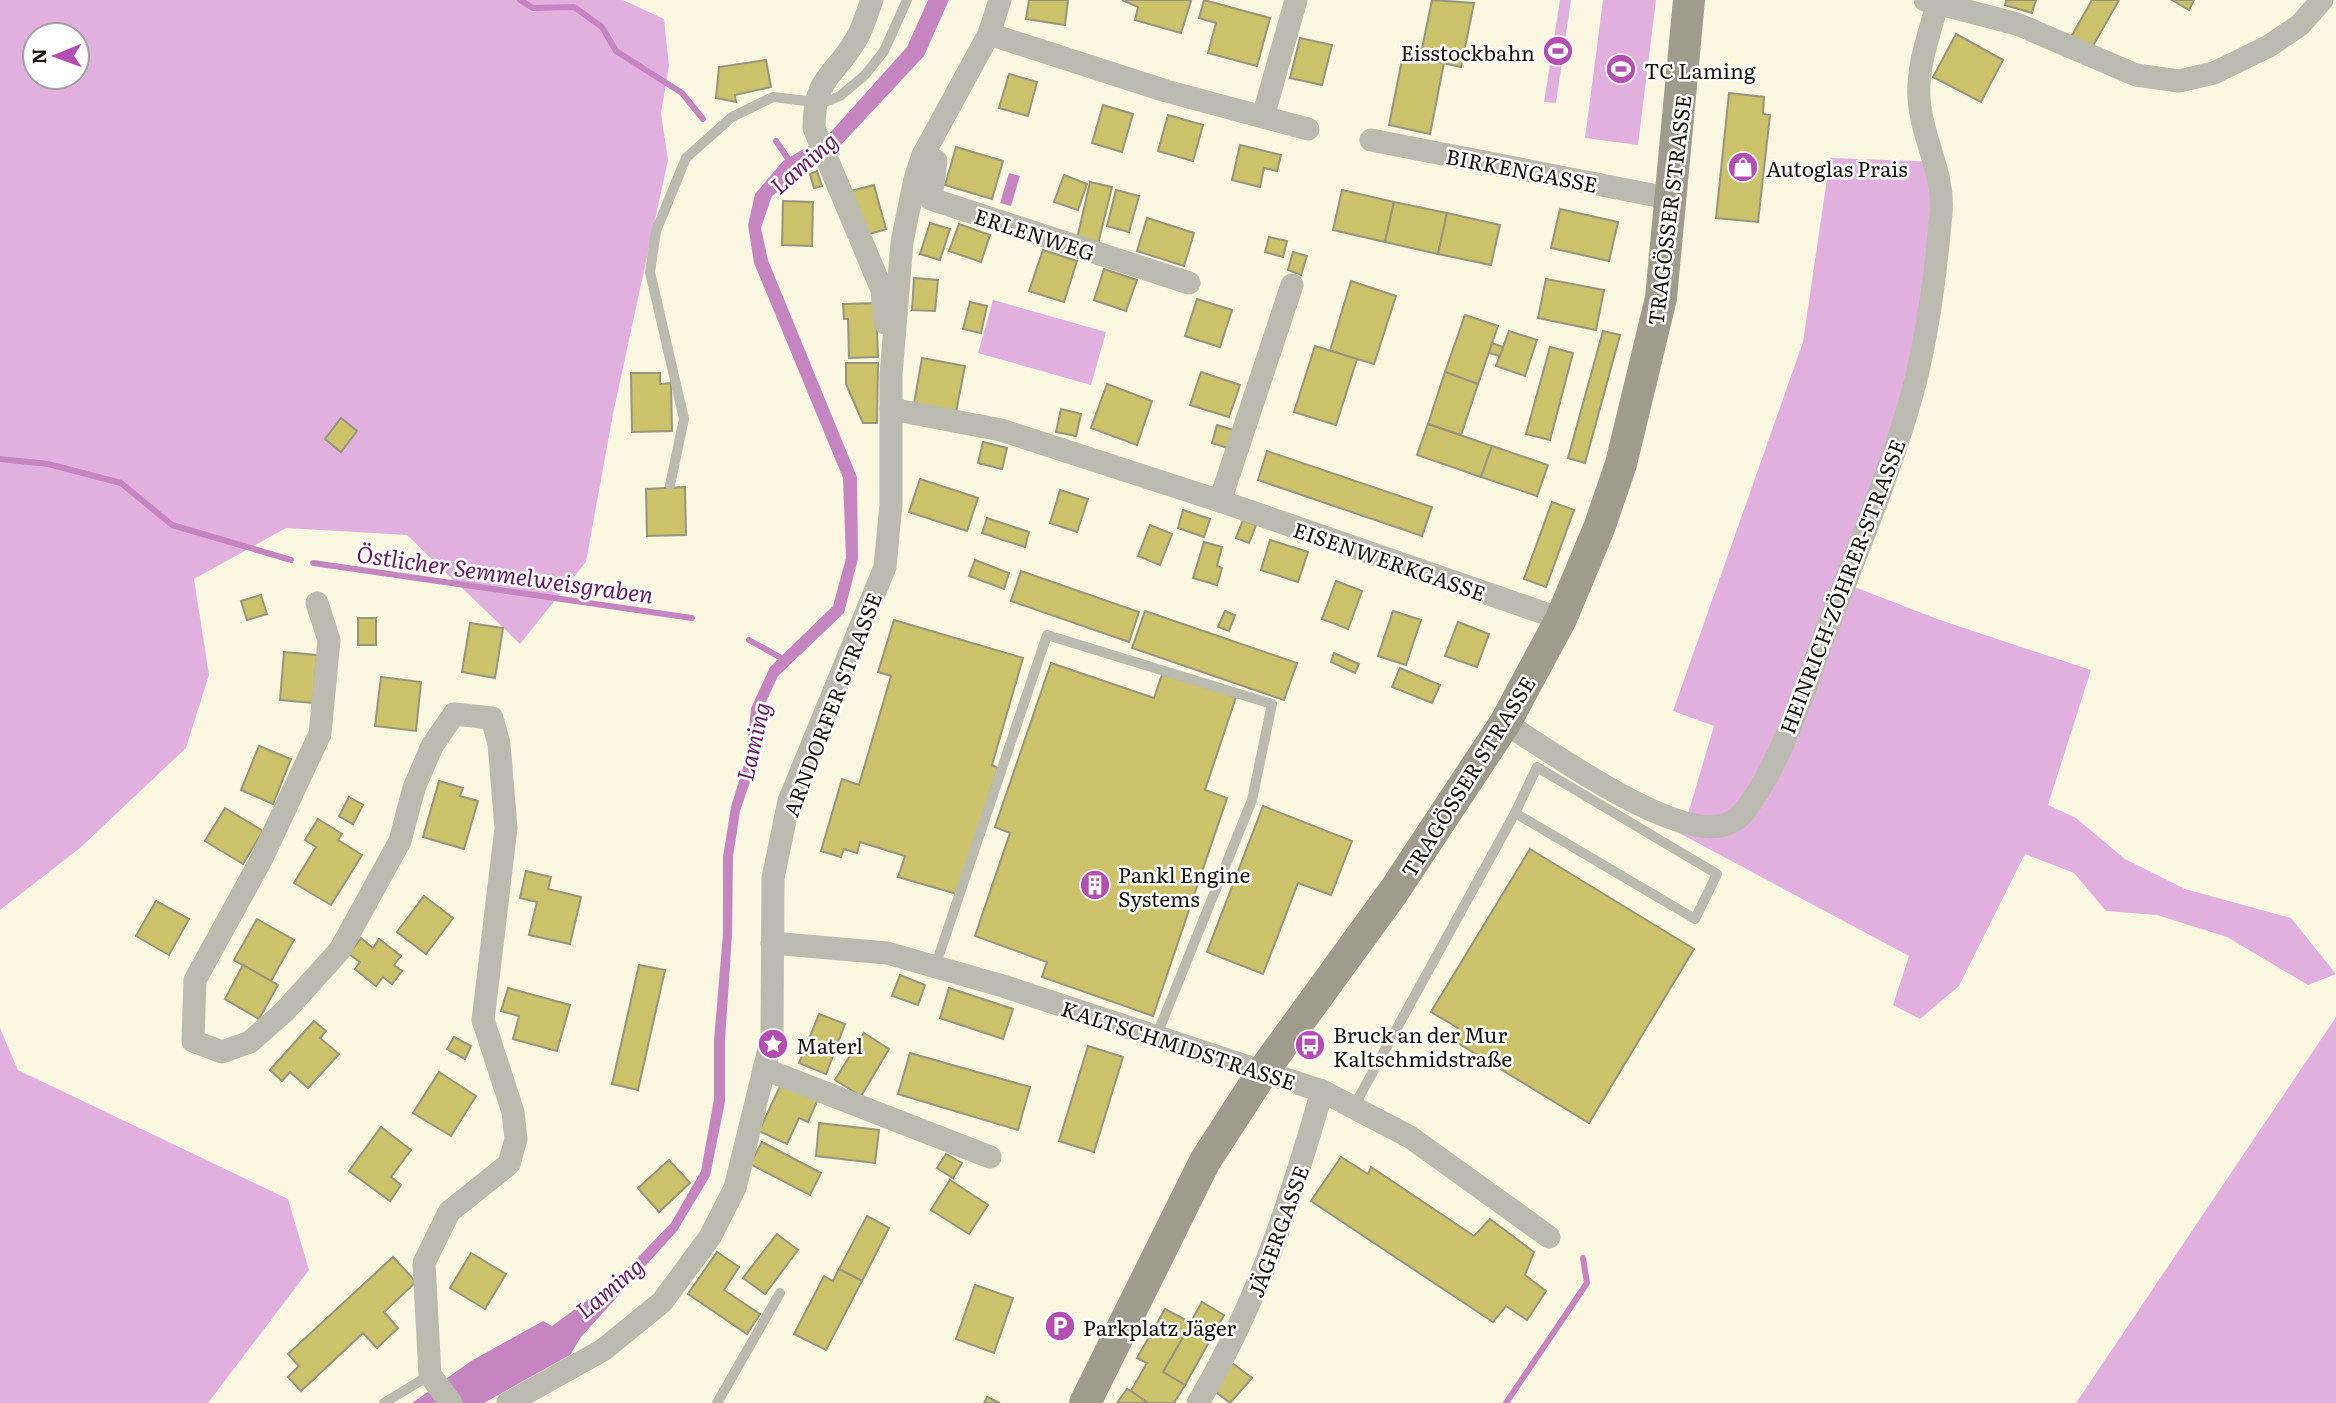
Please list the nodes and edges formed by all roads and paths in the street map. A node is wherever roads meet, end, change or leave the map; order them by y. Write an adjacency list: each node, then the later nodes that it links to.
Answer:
1 (872, 0): 9 (street)
2 (907, 0): 9 (lane)
3 (1000, 0): 8 (street, ARNDORFER STRASSE)
4 (1296, 0): 10 (street)
5 (1689, 0): 14 (main road, TRAGÖSSER STRASSE)
6 (2322, 0): 7 (street)
7 (1931, 2): 23 (street, HEINRICH-ZÖHRER-STRASSE)
8 (989, 34): 10 (street); 13 (street, ARNDORFER STRASSE)
9 (814, 103): 17 (street); 19 (lane)
10 (1263, 117): 11 (street)
11 (1308, 129)
12 (1371, 140): 14 (street, BIRKENGASSE)
13 (923, 155): 15 (street, ERLENWEG); 17 (street, ARNDORFER STRASSE)
14 (1672, 199): 22 (main road, TRAGÖSSER STRASSE)
15 (1189, 283)
16 (1292, 285): 20 (street)
17 (891, 375): 18 (street, ARNDORFER STRASSE)
18 (891, 409): 20 (street, EISENWERKGASSE); 25 (street, ARNDORFER STRASSE)
19 (670, 485)
20 (1220, 501): 22 (street, EISENWERKGASSE)
21 (317, 603): 35 (street)
22 (1561, 619): 23 (main road, TRAGÖSSER STRASSE)
23 (1506, 723): 29 (main road, TRAGÖSSER STRASSE)
24 (1515, 813): 24 (lane); 31 (lane)
25 (772, 943): 26 (street, KALTSCHMIDSTRASSE); 28 (street, ARNDORFER STRASSE)
26 (935, 967): 27 (street, KALTSCHMIDSTRASSE); 27 (lane)
27 (1156, 1037): 29 (street, KALTSCHMIDSTRASSE)
28 (764, 1069): 32 (street); 38 (street, ARNDORFER STRASSE)
29 (1264, 1070): 30 (street, KALTSCHMIDSTRASSE); 40 (main road, TRAGÖSSER STRASSE)
30 (1322, 1091): 31 (street, KALTSCHMIDSTRASSE); 41 (street, JÄGERGASSE)
31 (1353, 1108): 33 (street, KALTSCHMIDSTRASSE)
32 (990, 1157)
33 (1549, 1237)
34 (780, 1293): 39 (lane)
35 (430, 1375): 36 (lane); 37 (street)
36 (384, 1403)
37 (452, 1403)
38 (508, 1403)
39 (717, 1403)
40 (1085, 1403)
41 (1198, 1403)

